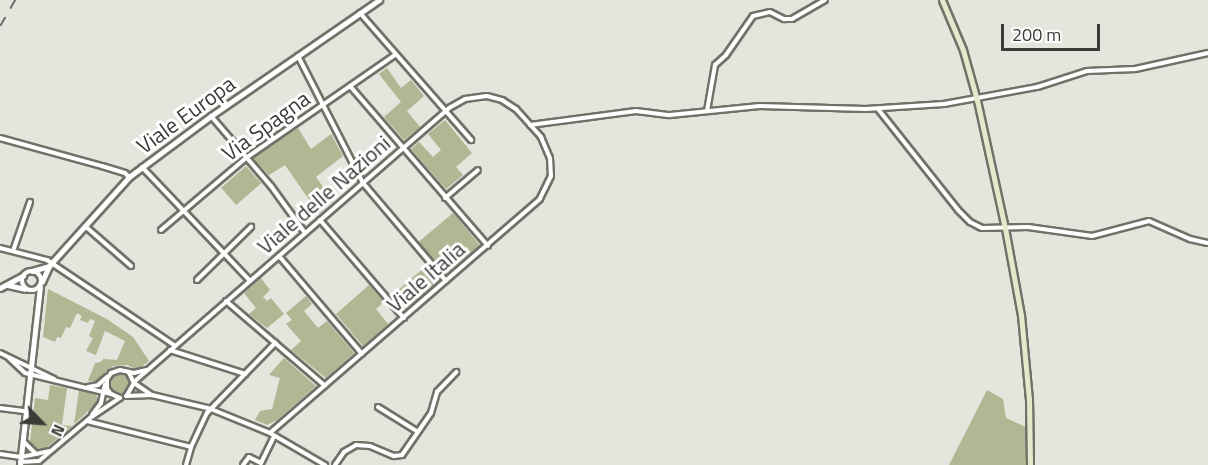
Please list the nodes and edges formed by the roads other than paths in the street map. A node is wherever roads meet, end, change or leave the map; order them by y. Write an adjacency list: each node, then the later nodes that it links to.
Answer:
1 (379, 0): 4 (street, Viale Europa)
2 (825, 0): 13 (street)
3 (942, 0): 9 (main road)
4 (360, 13): 6 (street); 7 (street, Viale Europa)
5 (1208, 53): 9 (street)
6 (395, 55): 8 (street, Via Spagna); 12 (street)
7 (298, 56): 10 (street); 14 (street, Viale Europa)
8 (350, 86): 10 (street, Via Spagna); 18 (street)
9 (977, 100): 11 (street); 30 (main road)
10 (323, 105): 19 (street, Via Spagna); 23 (street)
11 (878, 109): 13 (street); 30 (street)
12 (445, 111): 15 (street, Viale delle Nazioni); 17 (street); 18 (street, Viale delle Nazioni)
13 (707, 111): 15 (street)
14 (211, 116): 19 (street); 20 (street, Viale Europa)
15 (531, 125): 34 (street, Viale Italia)
16 (0, 138): 22 (street)
17 (471, 140)
18 (402, 148): 23 (street, Viale delle Nazioni); 24 (street)
19 (246, 158): 26 (street, Via Spagna); 32 (street)
20 (142, 167): 22 (street, Viale Europa); 26 (street)
21 (478, 170): 24 (street)
22 (129, 177): 28 (street, Viale Europa)
23 (363, 183): 27 (street, Viale delle Nazioni); 45 (street)
24 (445, 198): 34 (street)
25 (30, 202): 36 (street)
26 (182, 211): 31 (street, Via Spagna); 37 (street)
27 (320, 220): 32 (street, Viale delle Nazioni); 52 (street)
28 (85, 226): 39 (street, Viale Europa); 40 (street)
29 (251, 227): 37 (street)
30 (1005, 228): 33 (street); 92 (main road)
31 (161, 230)
32 (305, 233): 38 (street, Viale delle Nazioni)
33 (1208, 243)
34 (488, 246): 45 (street, Viale Italia)
35 (0, 248): 36 (street)
36 (13, 251): 39 (street)
37 (223, 254): 43 (street); 44 (street)
38 (279, 256): 44 (street, Viale delle Nazioni); 57 (street)
39 (51, 265): 41 (street); 46 (street, Viale Europa); 54 (street)
40 (131, 266)
41 (32, 271): 42 (street); 46 (street)
42 (23, 276): 47 (street); 49 (street)
43 (197, 280)
44 (250, 281): 50 (street, Viale delle Nazioni)
45 (446, 281): 52 (street, Viale Italia)
46 (41, 284): 49 (street); 51 (street)
47 (8, 285): 48 (street); 49 (street)
48 (0, 288)
49 (27, 290): 51 (street)
50 (226, 301): 53 (street); 54 (street, Viale delle Nazioni)
51 (39, 304): 59 (street)
52 (404, 318): 57 (street, Viale Italia)
53 (275, 343): 63 (street); 68 (street)
54 (174, 345): 55 (street, Viale delle Nazioni)
55 (169, 350): 60 (street, Viale delle Nazioni); 63 (street)
56 (0, 353): 58 (street)
57 (362, 354): 68 (street, Viale Italia)
58 (9, 358): 59 (street); 64 (street)
59 (33, 367): 64 (street); 66 (street)
60 (149, 368): 62 (street, Viale delle Nazioni); 67 (street, Viale delle Nazioni)
61 (456, 372): 80 (street)
62 (129, 373): 65 (street); 67 (street)
63 (245, 374): 77 (street)
64 (32, 375): 66 (street); 78 (street)
65 (107, 379): 69 (street); 70 (street); 71 (street)
66 (55, 380): 69 (street)
67 (134, 383): 72 (street); 73 (street)
68 (325, 386): 81 (street, Viale Italia)
69 (87, 387): 70 (street)
70 (103, 393): 71 (street); 79 (street)
71 (111, 394): 74 (street)
72 (152, 395): 73 (street); 77 (street)
73 (126, 396): 74 (street)
74 (120, 398): 79 (street)
75 (378, 407): 80 (street)
76 (0, 408): 78 (street)
77 (211, 409): 81 (street); 83 (street)
78 (27, 411): 82 (street)
79 (88, 420): 83 (street); 84 (street)
80 (418, 432): 91 (street)
81 (272, 434): 89 (street); 90 (street)
82 (23, 441): 86 (street); 87 (street)
83 (191, 447): 88 (street)
84 (52, 450): 86 (street); 87 (street)
85 (0, 454): 87 (street)
86 (36, 454): 87 (street)
87 (20, 461)
88 (186, 465)
89 (243, 465)
90 (325, 465)
91 (335, 465)
92 (1030, 465)

